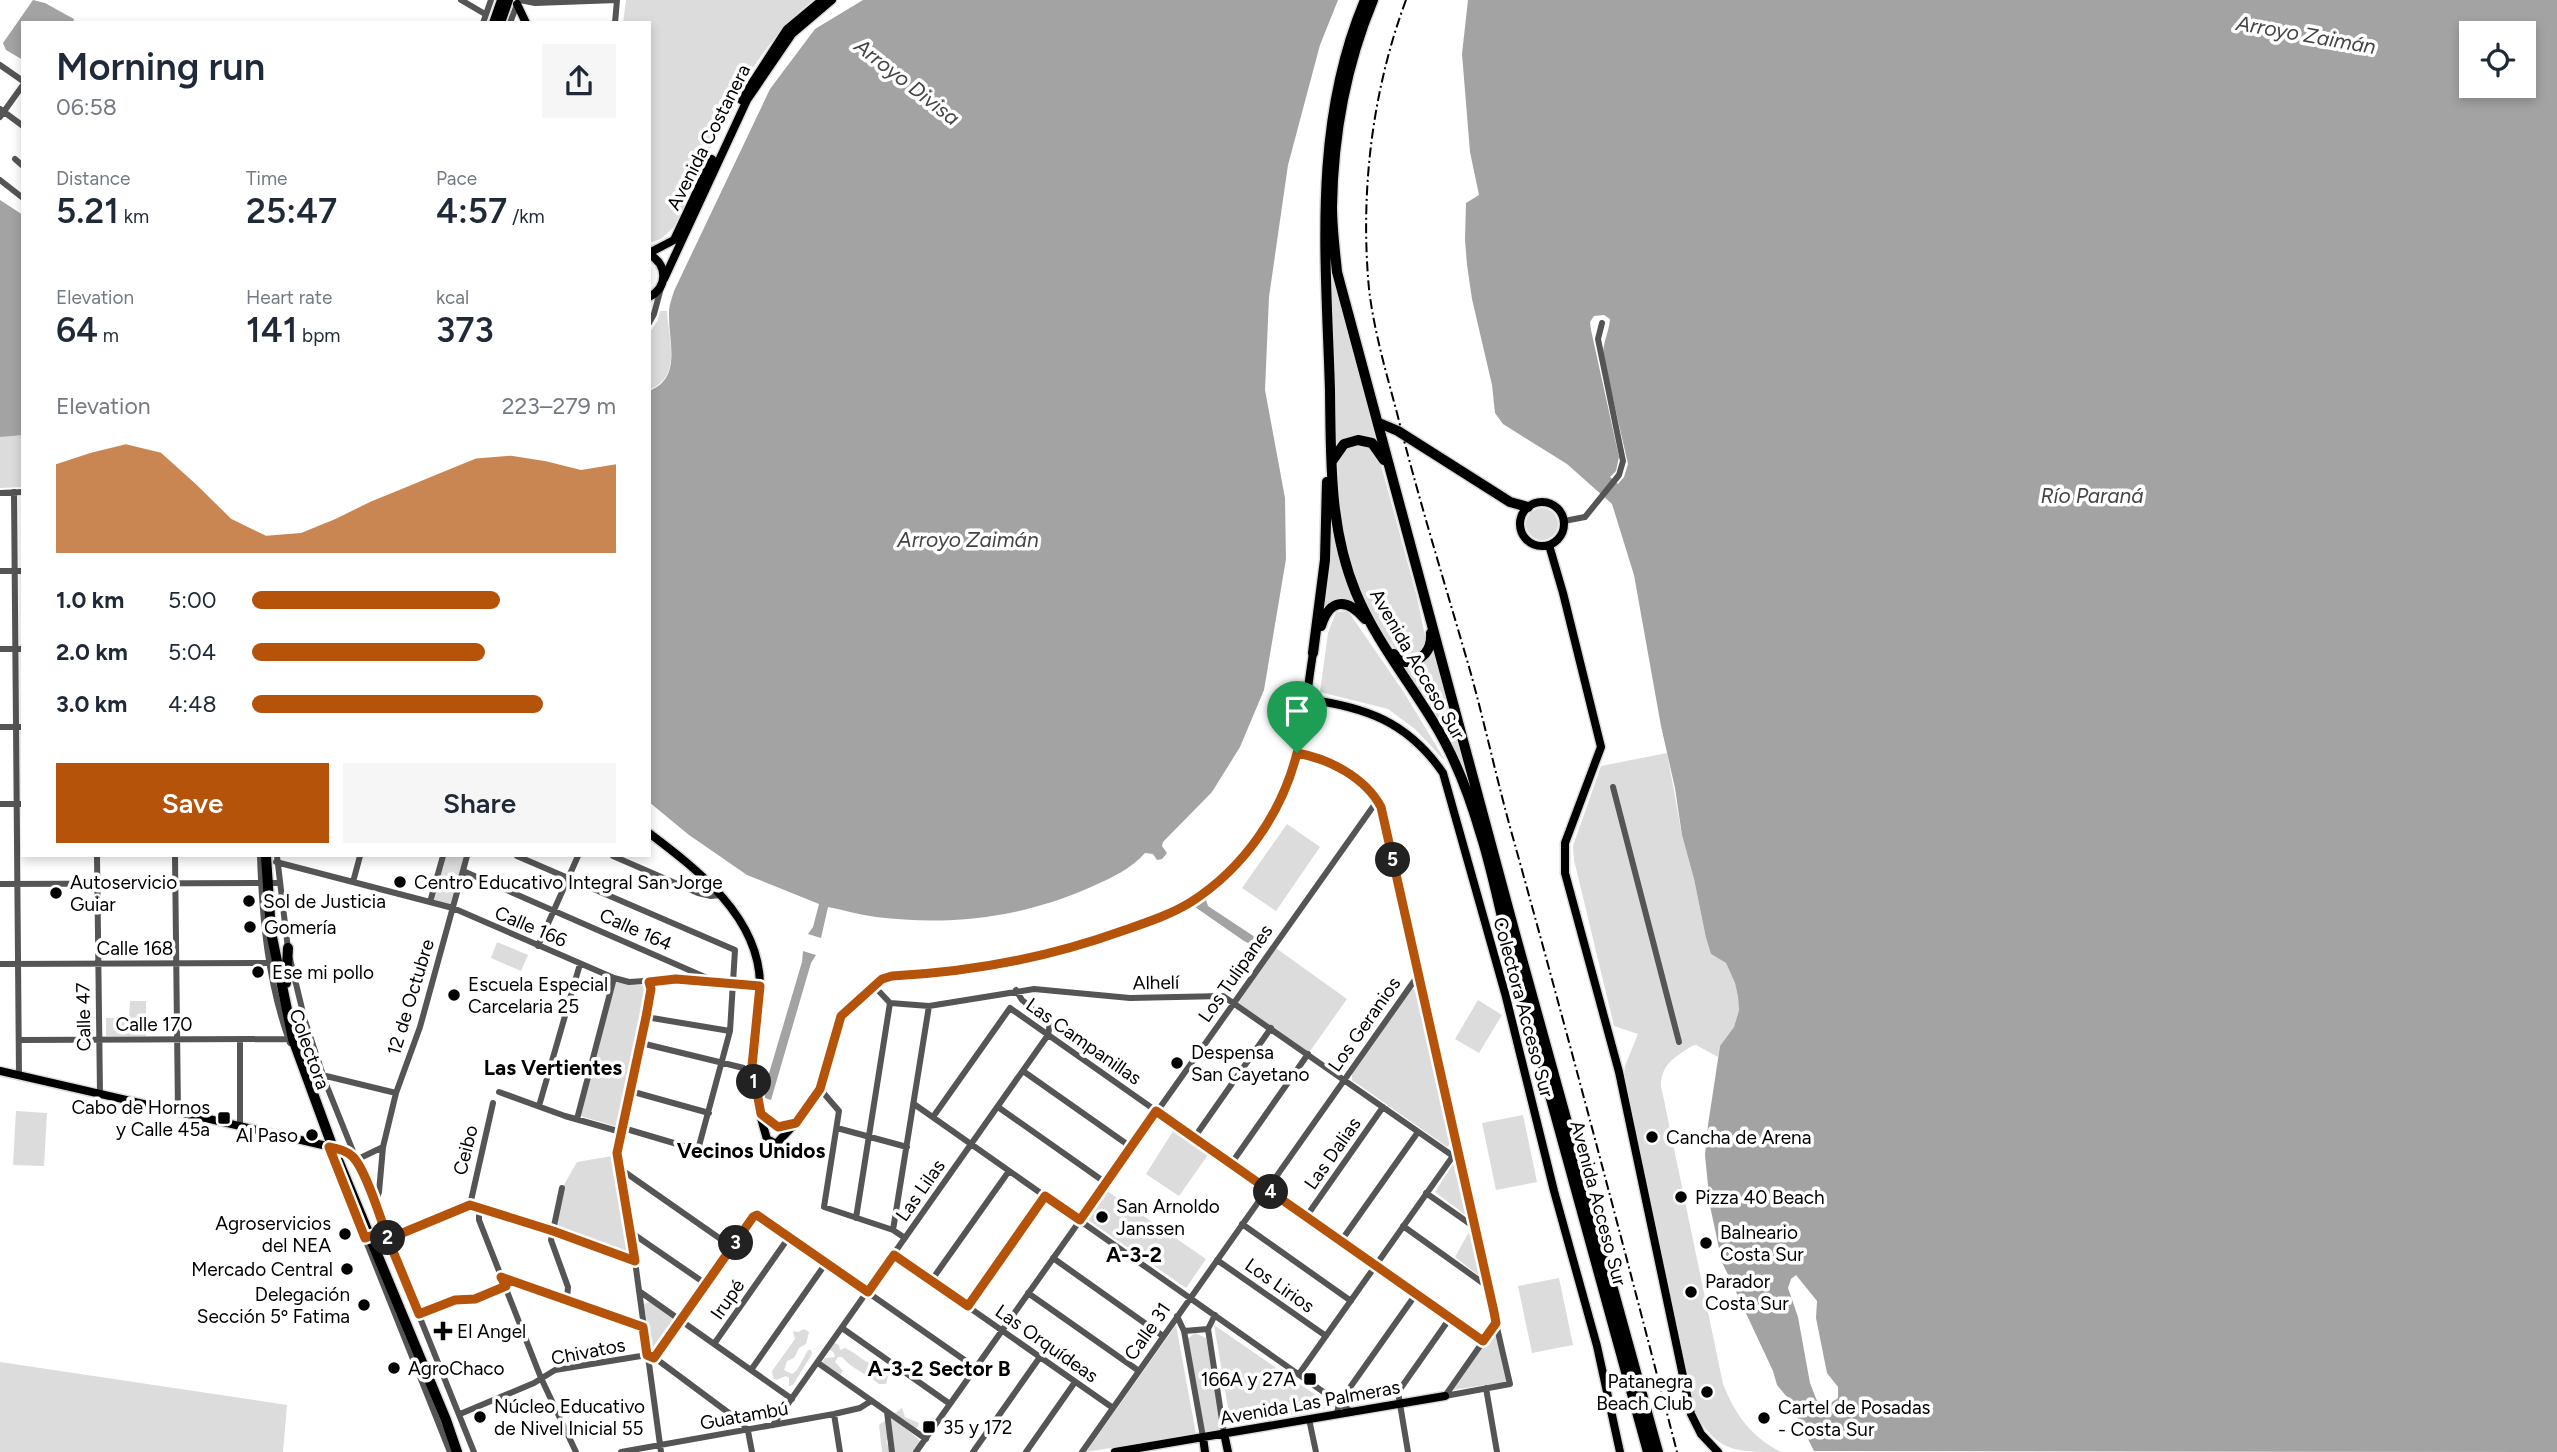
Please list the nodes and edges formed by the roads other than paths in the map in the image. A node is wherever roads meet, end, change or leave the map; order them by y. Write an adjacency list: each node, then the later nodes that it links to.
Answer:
1 (461, 0): 10 (street)
2 (491, 0): 10 (street)
3 (501, 0): 12 (main road)
4 (617, 0): 9 (street); 16 (street)
5 (822, 0): 26 (main road, Avenida Costanera)
6 (832, 0): 28 (main road, Avenida Costanera)
7 (1365, 0): 32 (highway, Avenida Acceso Sur)
8 (1373, 0): 33 (highway, Avenida Acceso Sur)
9 (516, 1): 13 (main road); 14 (street); 15 (main road)
10 (485, 14): 11 (street)
11 (483, 21)
12 (494, 21)
13 (502, 21)
14 (511, 21)
15 (525, 21)
16 (615, 21)
17 (0, 65): 18 (street)
18 (21, 81)
19 (21, 86): 20 (street)
20 (1, 113): 21 (street)
21 (21, 125)
22 (15, 159): 23 (street)
23 (21, 164)
24 (0, 180): 25 (street)
25 (21, 196)
26 (651, 252)
27 (651, 255): 28 (main road)
28 (662, 283): 29 (main road); 30 (street)
29 (651, 295)
30 (651, 318)
31 (1602, 323): 43 (street)
32 (1329, 416): 36 (highway, Avenida Acceso Sur); 38 (highway)
33 (1379, 423): 34 (highway, Avenida Acceso Sur); 42 (highway)
34 (1384, 443): 35 (highway); 37 (highway, Avenida Acceso Sur)
35 (1381, 455): 36 (highway); 37 (highway); 48 (highway)
36 (1331, 468): 38 (highway); 49 (highway, Avenida Acceso Sur)
37 (1391, 473): 47 (highway, Avenida Acceso Sur)
38 (1327, 488): 52 (highway)
39 (0, 492): 40 (street)
40 (14, 492): 41 (street); 46 (street)
41 (21, 492)
42 (1528, 507): 43 (main road); 44 (main road)
43 (1564, 522): 44 (main road)
44 (1549, 545): 264 (main road)
45 (0, 571): 46 (street)
46 (19, 571): 51 (street)
47 (1429, 615): 48 (highway); 263 (highway, Avenida Acceso Sur)
48 (1431, 639): 49 (highway)
49 (1383, 643): 52 (highway); 262 (highway, Avenida Acceso Sur)
50 (0, 649): 51 (street)
51 (19, 649): 55 (street)
52 (1313, 653): 53 (main road)
53 (1306, 699): 56 (main road); 261 (main road, Colectora Acceso Sur)
54 (0, 727): 55 (street)
55 (20, 727): 60 (street)
56 (1297, 753): 58 (street); 98 (main road)
57 (1613, 787): 113 (street)
58 (1377, 801): 91 (street); 100 (street, Los Tulipanes)
59 (0, 804): 60 (street)
60 (20, 804): 77 (street)
61 (651, 835): 79 (main road)
62 (97, 857): 78 (street, Calle 47)
63 (176, 857): 74 (street)
64 (360, 857): 73 (street)
65 (443, 857): 80 (street)
66 (467, 857): 71 (street, 12 de Octubre)
67 (519, 857): 72 (street)
68 (578, 857): 72 (street)
69 (615, 857): 79 (street)
70 (269, 858): 73 (street, Calle 166); 75 (highway)
71 (463, 871): 81 (street, 12 de Octubre); 82 (street, Calle 164)
72 (568, 877): 82 (street); 96 (street)
73 (353, 882): 80 (street, Calle 166)
74 (176, 883): 75 (street); 78 (street); 89 (street)
75 (270, 883): 84 (street, Colectora); 85 (street, Colectora); 94 (highway); 149 (highway)
76 (0, 884): 77 (street)
77 (18, 884): 78 (street); 87 (street)
78 (97, 884): 88 (street, Calle 47)
79 (720, 895): 97 (main road)
80 (430, 902): 81 (street, Calle 166)
81 (453, 908): 83 (street, Calle 166); 125 (street, 12 de Octubre)
82 (555, 911): 83 (street); 95 (street, Calle 164)
83 (538, 946): 90 (street, Calle 166)
84 (288, 948): 94 (highway); 120 (street, Colectora)
85 (269, 963): 89 (street, Calle 168); 109 (street, Colectora)
86 (0, 964): 87 (street, Calle 168)
87 (19, 964): 88 (street, Calle 168); 110 (street)
88 (98, 964): 89 (street, Calle 168); 111 (street, Calle 47)
89 (177, 964): 107 (street)
90 (580, 964): 92 (street, Calle 166); 129 (street)
91 (1419, 974): 121 (street, Los Geranios); 150 (street)
92 (614, 978): 93 (street, Calle 166); 137 (street)
93 (649, 982): 95 (street, Calle 166); 103 (street)
94 (286, 983): 149 (highway)
95 (719, 983): 96 (street, Calle 166)
96 (734, 984): 97 (street, Calle 166); 105 (street)
97 (760, 986): 116 (main road)
98 (874, 986): 101 (street); 122 (main road)
99 (1016, 990): 100 (street, Alhelí); 102 (street, Alhelí); 106 (street)
100 (1233, 1002): 104 (street, Alhelí); 132 (street, Los Tulipanes)
101 (890, 1003): 102 (street, Alhelí); 143 (street)
102 (929, 1006): 128 (street)
103 (646, 1017): 105 (street); 112 (street)
104 (1271, 1028): 114 (street, Alhelí); 144 (street)
105 (730, 1031): 115 (street)
106 (1048, 1035): 118 (street, Las Lilas); 132 (street, Las Campanillas); 136 (street, Las Campanillas)
107 (177, 1039): 108 (street, Calle 170); 111 (street, Calle 170); 133 (street)
108 (240, 1039): 109 (street, Calle 170); 139 (street)
109 (288, 1039): 149 (street, Colectora)
110 (20, 1040): 111 (street, Calle 170); 119 (street)
111 (99, 1040): 126 (street, Calle 47)
112 (641, 1042): 115 (street); 123 (street)
113 (1679, 1042)
114 (1308, 1054): 121 (street, Alhelí); 152 (street)
115 (721, 1062): 116 (street); 134 (street)
116 (752, 1070): 135 (main road)
117 (0, 1071): 119 (main road)
118 (1023, 1071): 130 (street, Las Lilas); 148 (street)
119 (19, 1075): 126 (main road)
120 (322, 1075): 125 (street); 151 (street, Colectora)
121 (1344, 1079): 131 (street, Alhelí); 157 (street, Los Geranios)
122 (820, 1089): 138 (main road); 140 (street)
123 (630, 1091): 134 (street); 141 (street)
124 (499, 1092): 129 (street)
125 (396, 1093): 146 (street, 12 de Octubre)
126 (100, 1094): 133 (main road)
127 (493, 1103): 161 (street, Ceibo)
128 (914, 1104): 136 (street); 147 (street)
129 (539, 1106): 137 (street)
130 (998, 1107): 145 (street, Las Lilas); 155 (street)
131 (1383, 1107): 142 (street, Alhelí); 164 (street, Las Dalias)
132 (1156, 1111): 144 (street, Las Campanillas); 148 (street, Los Tulipanes)
133 (178, 1112): 139 (main road)
134 (709, 1113): 141 (street)
135 (761, 1114): 138 (main road); 138 (main road)
136 (933, 1117): 145 (street)
137 (577, 1119): 141 (street)
138 (796, 1123)
139 (240, 1127): 149 (main road)
140 (837, 1128): 143 (street); 163 (street)
141 (622, 1130): 153 (street)
142 (1418, 1132): 150 (street, Alhelí); 176 (street)
143 (870, 1137): 147 (street); 163 (street)
144 (1194, 1138): 152 (street, Las Campanillas)
145 (971, 1144): 154 (street); 174 (street, Las Lilas)
146 (383, 1147): 151 (street); 160 (street, 12 de Octubre)
147 (907, 1147): 169 (street)
148 (1131, 1147): 155 (street, Los Tulipanes)
149 (334, 1148): 151 (street); 172 (highway)
150 (1456, 1155): 158 (street); 168 (street)
151 (356, 1160): 160 (street, Colectora)
152 (1231, 1164): 157 (street, Las Campanillas)
153 (620, 1168): 171 (street); 177 (street)
154 (1009, 1171): 159 (street); 185 (street)
155 (1106, 1183): 165 (street, Los Tulipanes)
156 (562, 1188): 170 (street)
157 (1267, 1189): 164 (street, Las Campanillas); 166 (street, Los Geranios)
158 (1426, 1193): 167 (street); 168 (street)
159 (1045, 1196): 165 (street); 196 (street)
160 (375, 1203): 172 (street, Colectora)
161 (470, 1205): 162 (street); 175 (street)
162 (479, 1207): 170 (street); 184 (street)
163 (856, 1217): 169 (street)
164 (1306, 1217): 176 (street, Las Campanillas)
165 (1080, 1220): 179 (street, Los Tulipanes); 193 (street)
166 (1242, 1224): 180 (street, Los Geranios); 195 (street)
167 (1403, 1226): 183 (street); 188 (street)
168 (1473, 1226): 188 (street)
169 (893, 1230): 174 (street)
170 (553, 1231): 181 (street); 194 (street)
171 (629, 1231): 181 (street); 186 (street)
172 (373, 1237): 175 (street, Colectora); 221 (highway); 244 (highway)
173 (789, 1237): 177 (street); 182 (street); 211 (street, Irupé)
174 (905, 1238): 178 (street, Las Lilas)
175 (388, 1239): 197 (street, Colectora)
176 (1341, 1241): 183 (street, Las Campanillas)
177 (732, 1247): 186 (street)
178 (894, 1255): 185 (street, Las Orquídeas); 190 (street, Las Lilas)
179 (1053, 1258): 191 (street, Los Tulipanes); 208 (street)
180 (1217, 1260): 193 (street, Los Geranios); 209 (street, Los Lirios)
181 (635, 1261): 189 (street)
182 (826, 1263): 190 (street); 217 (street)
183 (1376, 1265): 192 (street, Las Campanillas); 195 (street)
184 (501, 1277): 187 (street); 194 (street)
185 (931, 1281): 196 (street, Las Orquídeas)
186 (706, 1284): 201 (street)
187 (506, 1286): 197 (street); 220 (street)
188 (1487, 1286): 202 (street)
189 (639, 1291): 201 (street); 203 (street)
190 (868, 1292): 204 (street, Las Lilas); 216 (street)
191 (1028, 1293): 206 (street, Los Tulipanes); 218 (street)
192 (1416, 1294): 200 (street, Las Campanillas); 228 (street)
193 (1190, 1298): 198 (street); 199 (street, Calle 31)
194 (567, 1299): 203 (street)
195 (1351, 1301): 209 (street)
196 (968, 1306): 206 (street, Las Orquídeas)
197 (419, 1314): 233 (street, Colectora)
198 (1214, 1315): 205 (street); 219 (street)
199 (1177, 1316): 207 (street); 208 (street, Calle 31)
200 (1450, 1318): 210 (street, Las Campanillas); 227 (street)
201 (681, 1321): 211 (street); 214 (street)
202 (1496, 1323): 210 (street); 223 (street, Avenida Las Palmeras)
203 (643, 1327): 212 (street)
204 (842, 1328): 215 (street, Las Lilas); 229 (street)
205 (1208, 1329): 207 (street); 239 (street)
206 (1002, 1331): 213 (street, Las Orquídeas); 216 (street, Los Tulipanes)
207 (1184, 1331): 240 (street)
208 (1163, 1336): 218 (street, Calle 31)
209 (1326, 1336): 219 (street)
210 (1483, 1341): 224 (street)
211 (714, 1344): 217 (street)
212 (647, 1355): 214 (street); 220 (street, Chivatos); 242 (street)
213 (1040, 1357): 222 (street, Las Orquídeas); 252 (street)
214 (654, 1358): 238 (street)
215 (818, 1363): 225 (street, Las Lilas); 226 (street)
216 (976, 1368): 229 (street, Los Tulipanes)
217 (751, 1370): 225 (street)
218 (1139, 1371): 230 (street, Calle 31)
219 (1299, 1374): 228 (street)
220 (541, 1378): 233 (street, Chivatos); 246 (street)
221 (426, 1382): 243 (street); 244 (highway)
222 (1075, 1382): 230 (street, Las Orquídeas); 253 (street)
223 (1486, 1388): 224 (street, Avenida Las Palmeras); 260 (street)
224 (1444, 1396): 227 (main road, Avenida Las Palmeras)
225 (792, 1399): 237 (street, Las Lilas)
226 (871, 1401): 231 (street); 234 (street, Guatambú)
227 (1398, 1402): 232 (main road, Avenida Las Palmeras); 259 (street)
228 (1339, 1403): 232 (street); 235 (street)
229 (950, 1404): 241 (street, Los Tulipanes)
230 (1112, 1408): 254 (street, Calle 31)
231 (887, 1412): 241 (street); 250 (street)
232 (1352, 1412): 235 (main road, Avenida Las Palmeras)
233 (460, 1414): 245 (street, Colectora)
234 (834, 1414): 237 (street, Guatambú); 249 (street)
235 (1337, 1414): 236 (main road, Avenida Las Palmeras)
236 (1310, 1419): 239 (main road, Avenida Las Palmeras); 258 (street)
237 (772, 1425): 238 (street, Guatambú)
238 (748, 1430): 242 (street, Guatambú); 248 (street)
239 (1224, 1433): 240 (main road, Avenida Las Palmeras); 257 (main road)
240 (1203, 1437): 255 (main road, Avenida Las Palmeras); 256 (main road)
241 (926, 1439): 251 (street, Los Tulipanes)
242 (661, 1449): 247 (street, Guatambú)
243 (450, 1452)
244 (460, 1452)
245 (474, 1452)
246 (576, 1452)
247 (621, 1452)
248 (752, 1452)
249 (840, 1452)
250 (892, 1452)
251 (916, 1452)
252 (973, 1452)
253 (1026, 1452)
254 (1082, 1452)
255 (1115, 1452)
256 (1205, 1452)
257 (1228, 1452)
258 (1316, 1452)
259 (1408, 1452)
260 (1497, 1452)
261 (1620, 1452)
262 (1648, 1452)
263 (1658, 1452)
264 (1718, 1452)

